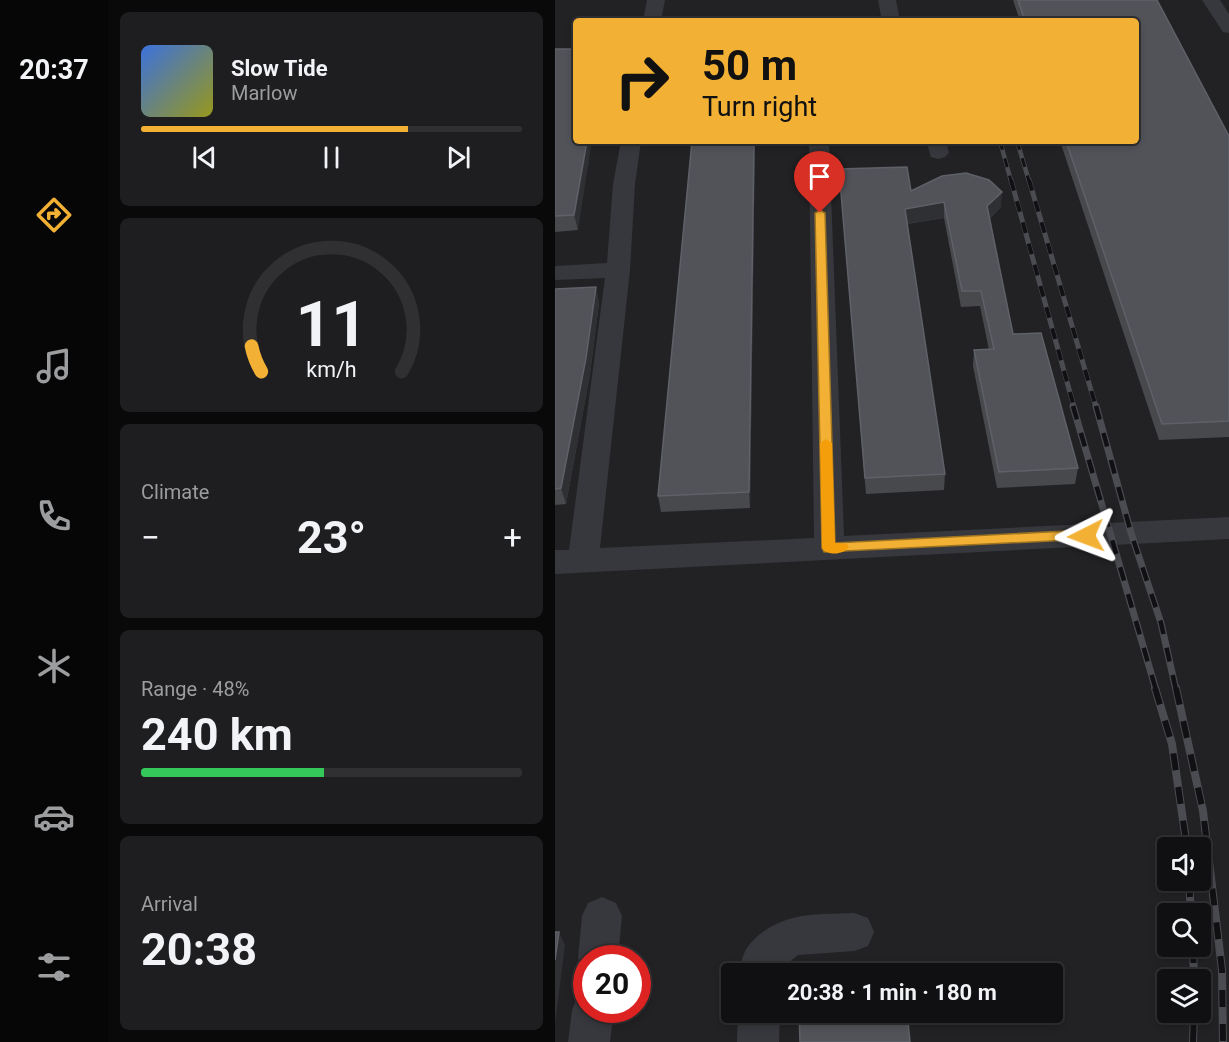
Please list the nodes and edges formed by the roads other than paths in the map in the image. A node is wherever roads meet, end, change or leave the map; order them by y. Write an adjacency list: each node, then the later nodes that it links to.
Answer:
1 (656, 0): 4 (lane)
2 (887, 0): 5 (lane)
3 (1211, 0): 6 (lane)
4 (653, 18)
5 (890, 18)
6 (1229, 28)
7 (631, 144): 9 (lane)
8 (819, 144): 12 (lane)
9 (618, 270): 10 (lane); 13 (lane)
10 (555, 273)
11 (1229, 528): 12 (lane)
12 (829, 548): 13 (lane)
13 (569, 561)
14 (602, 916): 16 (lane)
15 (854, 932): 17 (lane)
16 (599, 945)
17 (761, 963)
18 (591, 1023): 20 (lane)
19 (759, 1023): 21 (lane)
20 (589, 1042)
21 (758, 1042)

